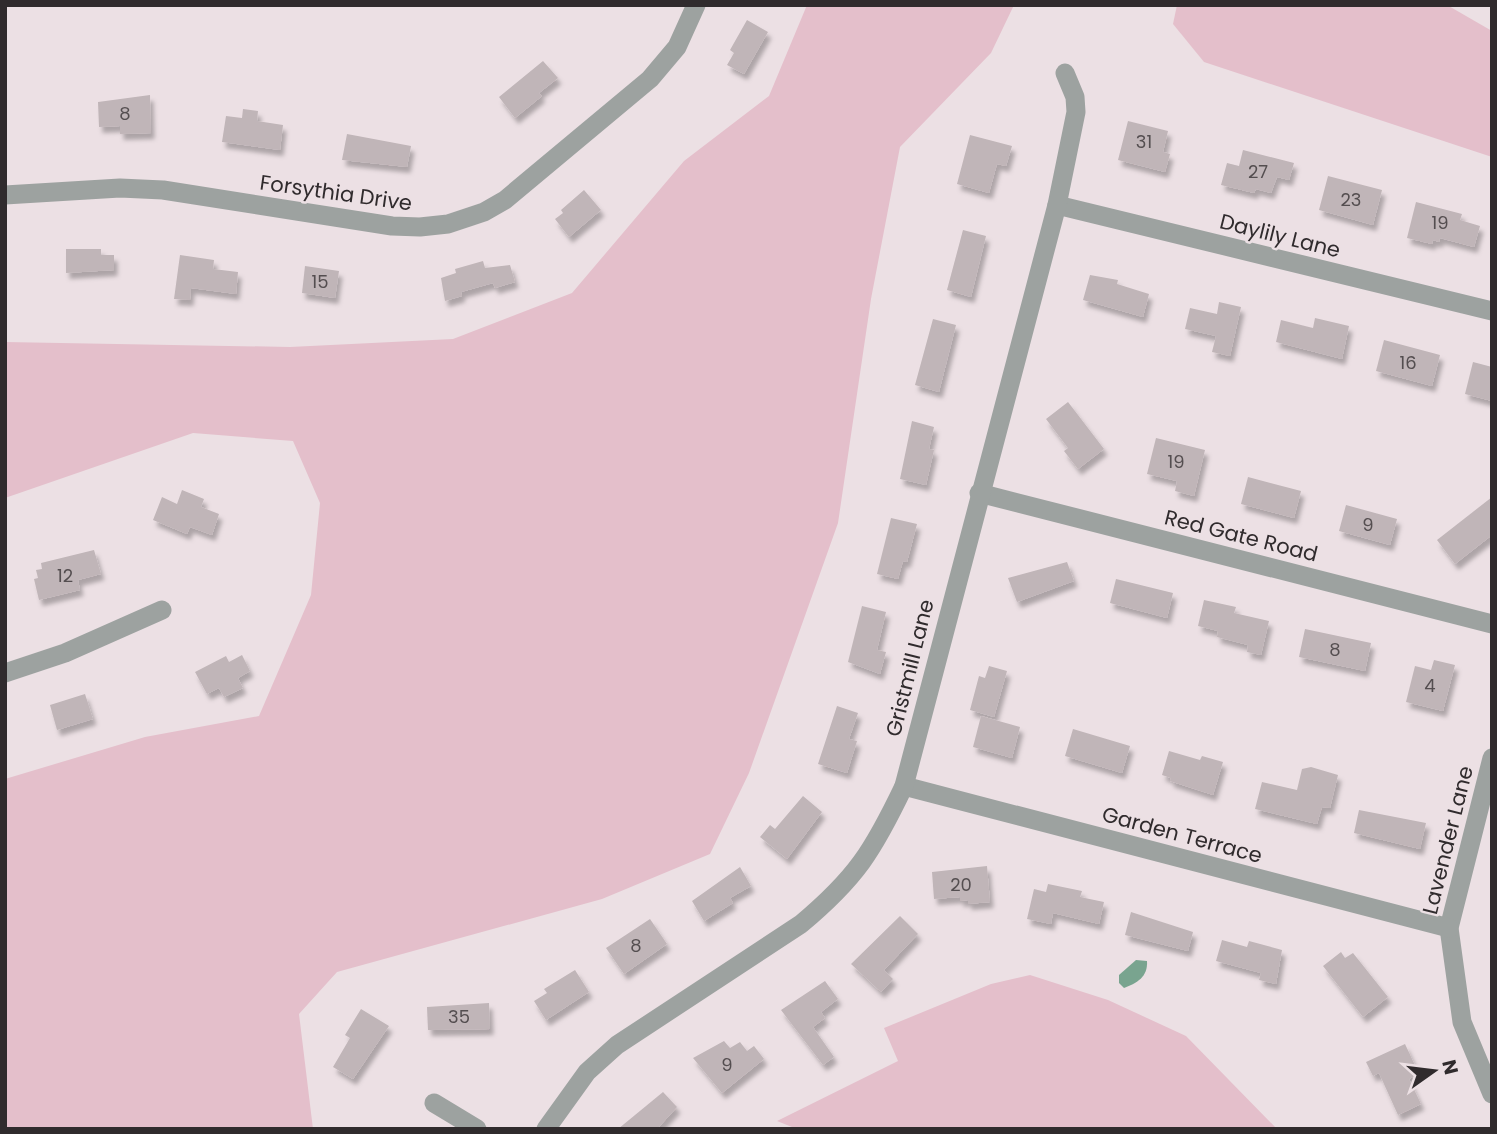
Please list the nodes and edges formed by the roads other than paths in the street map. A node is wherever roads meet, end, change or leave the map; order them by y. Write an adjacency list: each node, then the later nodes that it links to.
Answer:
1 (696, 5): 3 (street, Forsythia Drive)
2 (1065, 73): 4 (street, Gristmill Lane)
3 (5, 195)
4 (1057, 205): 5 (street, Daylily Lane); 6 (street, Gristmill Lane)
5 (1492, 311)
6 (979, 493): 8 (street, Red Gate Road); 11 (street, Gristmill Lane)
7 (162, 610): 9 (street)
8 (1492, 624)
9 (5, 673)
10 (1492, 758): 12 (street, Lavender Lane)
11 (904, 786): 12 (street, Garden Terrace); 16 (street, Gristmill Lane)
12 (1449, 928): 13 (street, Lavender Lane)
13 (1492, 1094)
14 (434, 1103): 15 (street)
15 (477, 1129)
16 (546, 1129)

